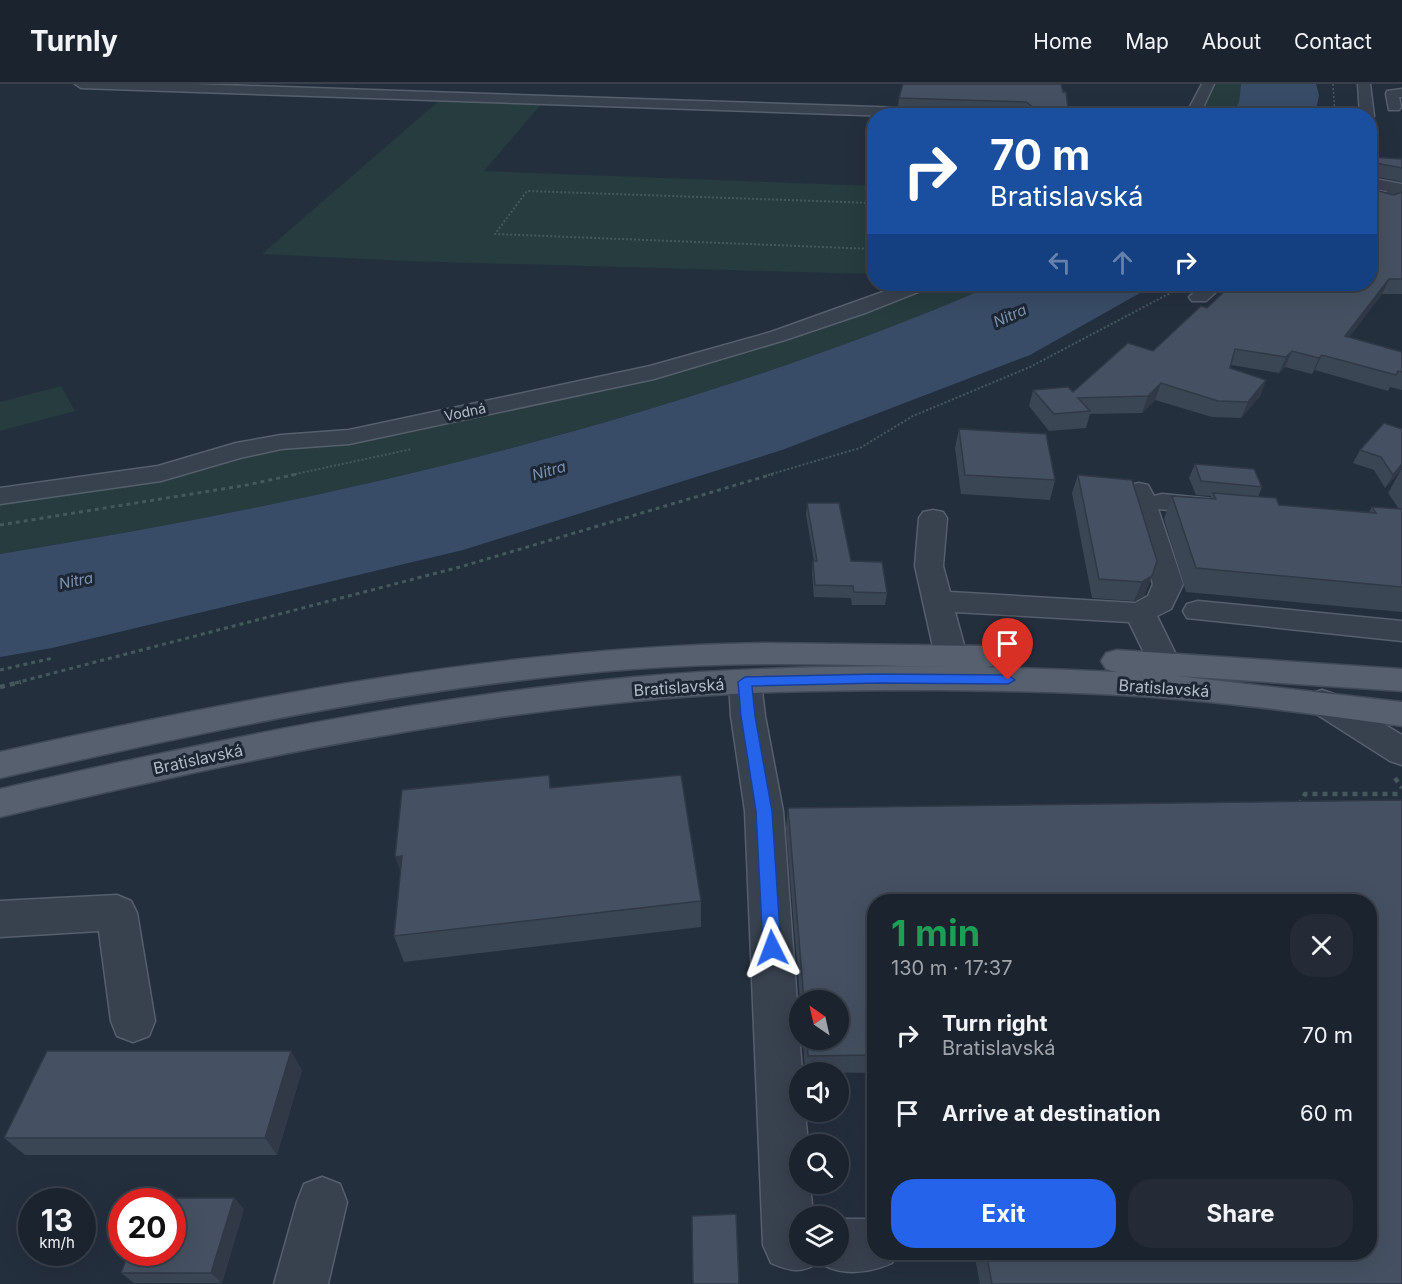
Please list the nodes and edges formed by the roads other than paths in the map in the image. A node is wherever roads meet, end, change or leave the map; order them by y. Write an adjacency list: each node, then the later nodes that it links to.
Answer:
1 (81, 84): 10 (street)
2 (1208, 84): 8 (street)
3 (1364, 84): 9 (street)
4 (1386, 84): 5 (street)
5 (1402, 85)
6 (1402, 93): 7 (street)
7 (1394, 107)
8 (1197, 108)
9 (1366, 108)
10 (867, 110)
11 (1387, 179): 12 (street)
12 (1377, 199)
13 (903, 291): 16 (street, Vodná)
14 (1206, 291): 15 (street)
15 (1199, 297)
16 (0, 496)
17 (1242, 509): 21 (street)
18 (933, 518): 19 (street)
19 (937, 602): 21 (street); 23 (street)
20 (1198, 611): 22 (street)
21 (1140, 613): 24 (street)
22 (1402, 631)
23 (951, 656): 24 (main road, Bratislavská); 27 (main road, Bratislavská)
24 (1164, 663): 25 (main road, Bratislavská)
25 (1402, 680)
26 (745, 682): 28 (main road, Bratislavská); 30 (main road, Bratislavská); 37 (street)
27 (415, 683): 30 (main road); 32 (main road, Bratislavská)
28 (1322, 702): 29 (main road, Bratislavská); 31 (street)
29 (1402, 714)
30 (414, 718): 33 (main road, Bratislavská)
31 (1402, 752)
32 (0, 765)
33 (0, 803)
34 (0, 919): 35 (street)
35 (133, 1021)
36 (322, 1202): 40 (street)
37 (789, 1245)
38 (849, 1245): 39 (street)
39 (867, 1245)
40 (301, 1284)

